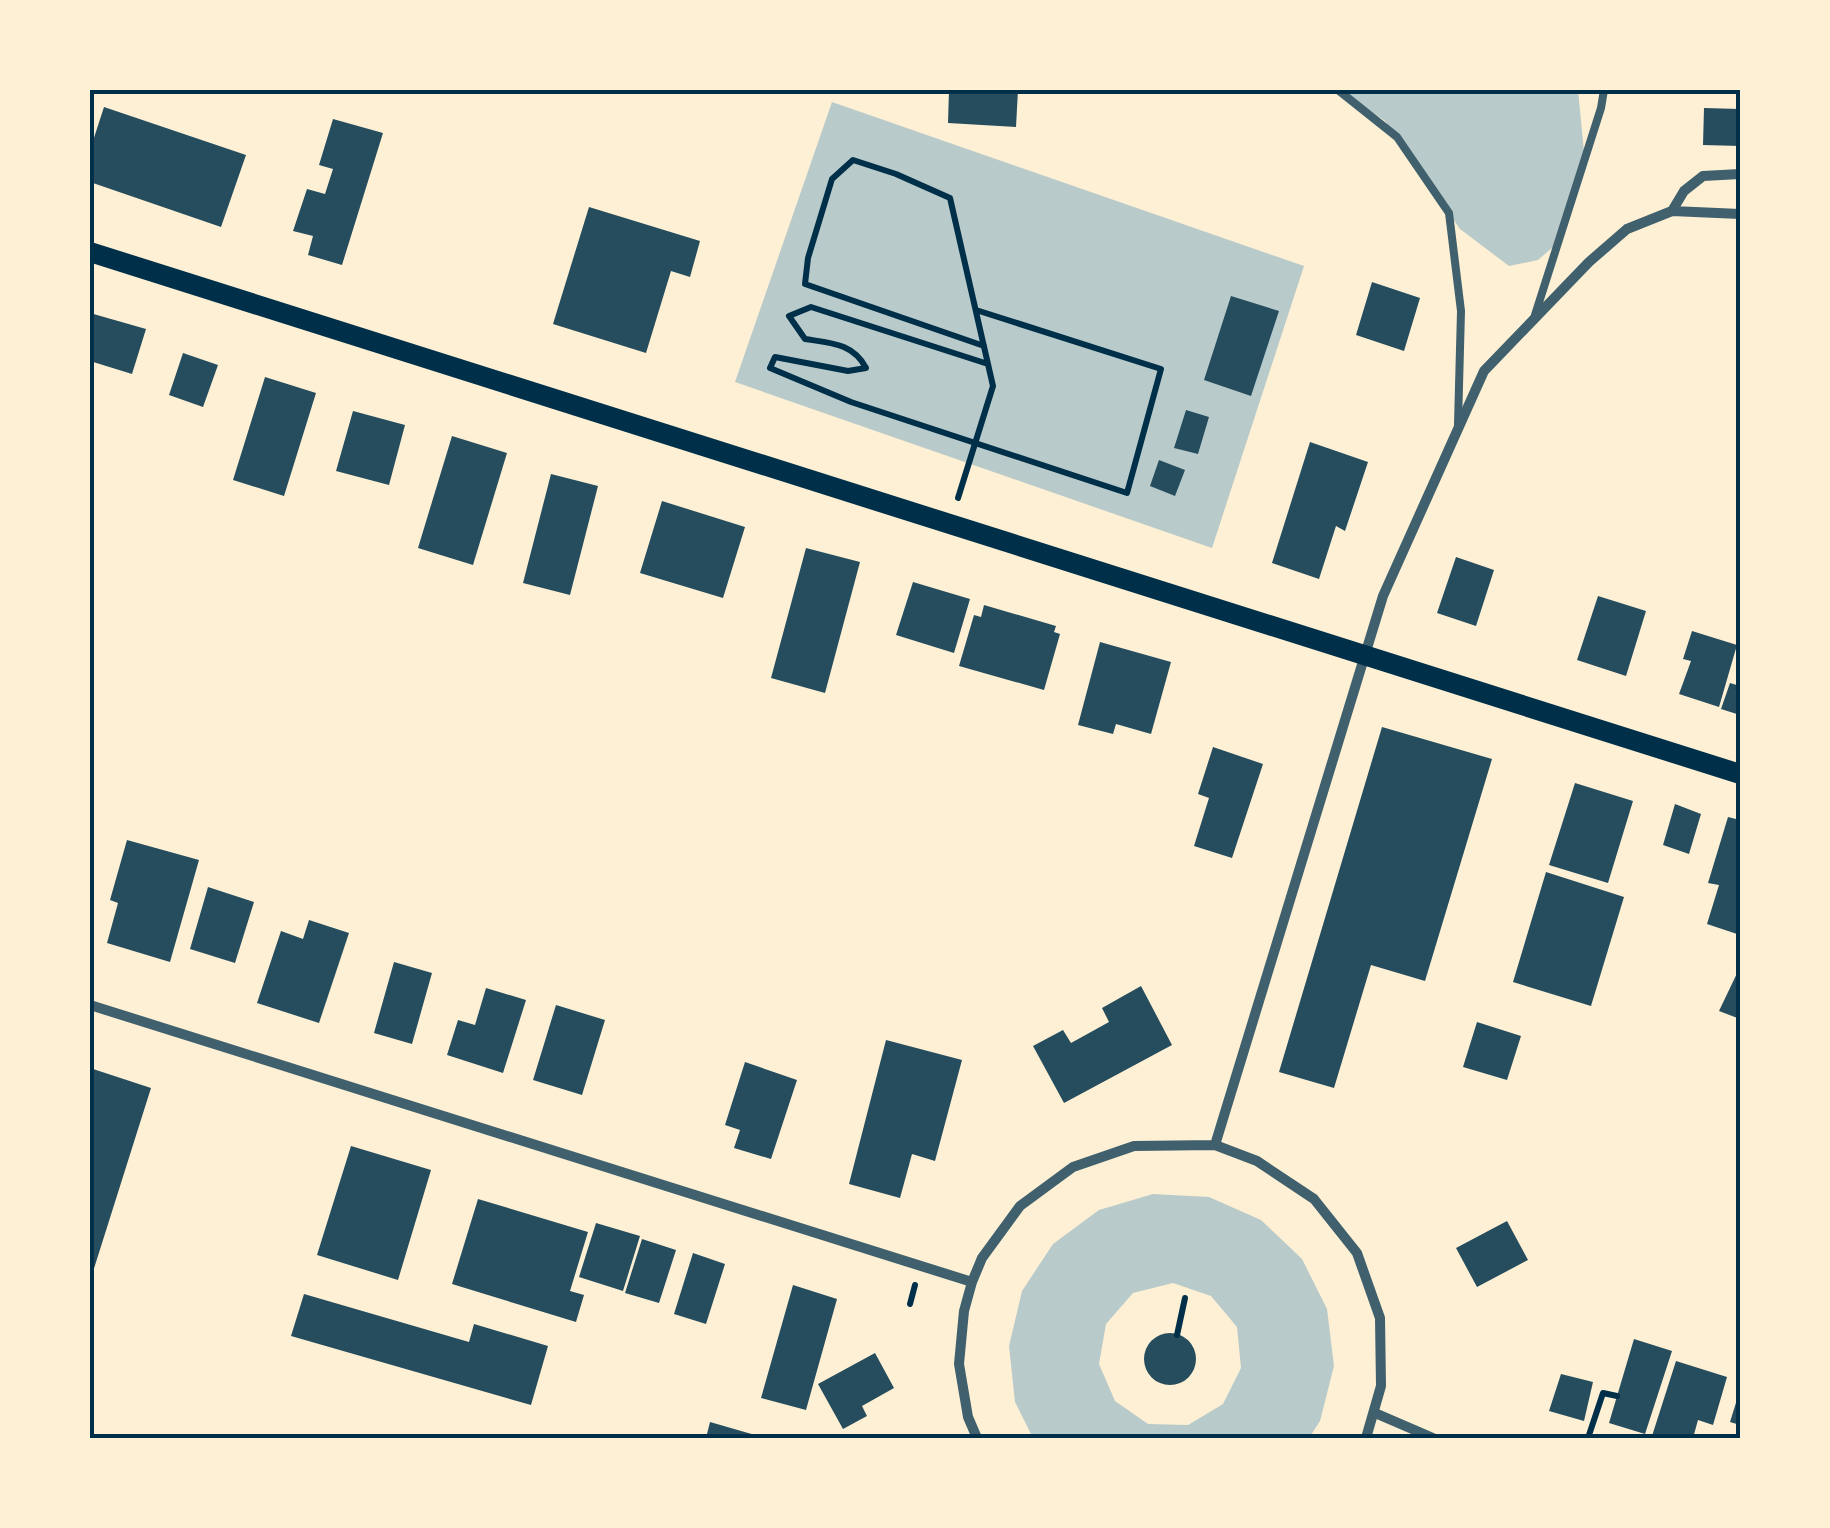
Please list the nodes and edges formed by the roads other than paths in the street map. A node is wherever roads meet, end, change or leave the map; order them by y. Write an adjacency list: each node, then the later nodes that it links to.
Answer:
1 (1338, 90): 8 (lane)
2 (1604, 90): 7 (lane)
3 (1740, 174): 4 (street)
4 (1672, 211): 5 (street); 7 (street)
5 (1740, 214)
6 (90, 252): 9 (main road)
7 (1533, 322): 8 (street)
8 (1458, 428): 9 (street)
9 (1365, 654): 10 (main road); 12 (street)
10 (1740, 774)
11 (90, 1005): 13 (street)
12 (1215, 1146): 13 (street); 14 (street)
13 (972, 1282): 15 (street)
14 (1375, 1412): 16 (street); 17 (street)
15 (978, 1438)
16 (1366, 1438)
17 (1432, 1438)

